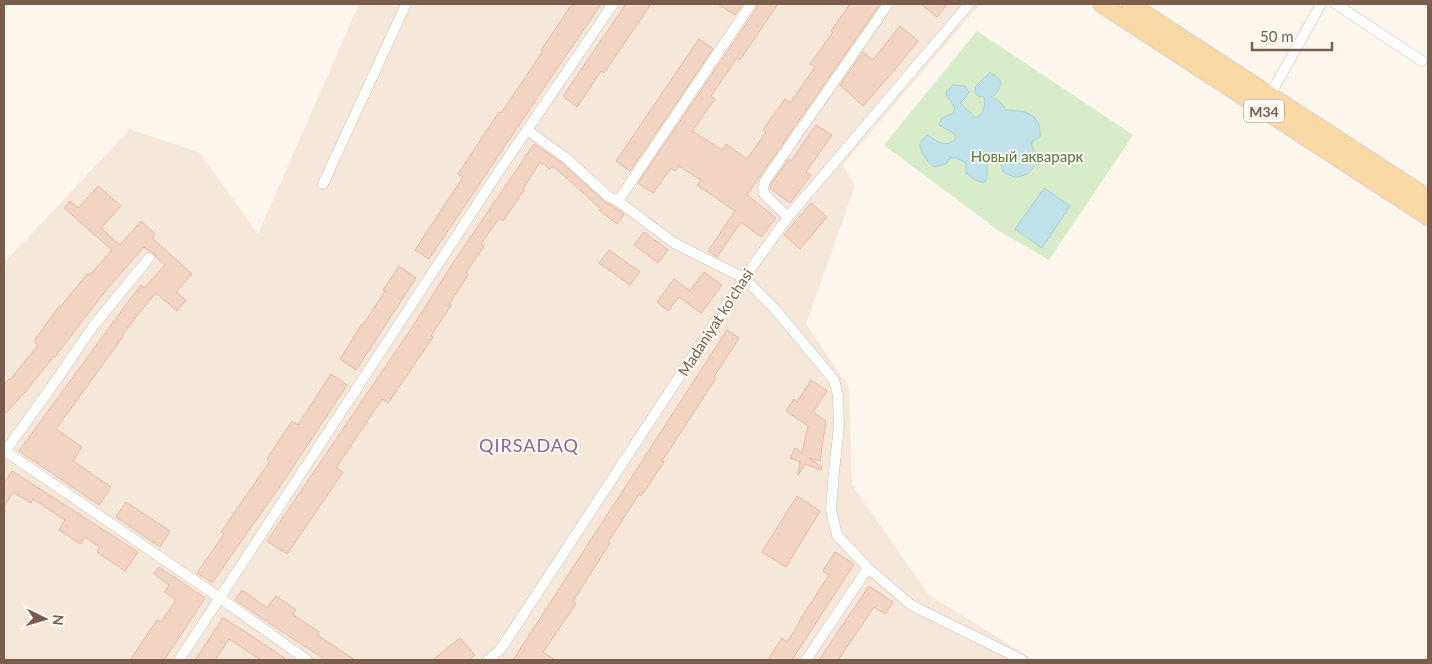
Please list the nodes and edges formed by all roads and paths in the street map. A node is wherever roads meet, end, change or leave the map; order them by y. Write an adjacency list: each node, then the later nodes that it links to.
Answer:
1 (406, 4): 13 (street)
2 (613, 4): 12 (street)
3 (751, 4): 15 (street)
4 (888, 4): 16 (street)
5 (969, 4): 16 (street, Madaniyat ko'chasi)
6 (1101, 4): 17 (main road, M34)
7 (1130, 4): 11 (main road, M34)
8 (1320, 4): 11 (street)
9 (1336, 4): 10 (street)
10 (1422, 61)
11 (1270, 95): 14 (main road, M34)
12 (527, 130): 15 (street); 22 (street)
13 (323, 184)
14 (1428, 198)
15 (618, 201): 19 (street)
16 (788, 217): 19 (street, Madaniyat ko'chasi)
17 (1428, 217)
18 (149, 258): 20 (street)
19 (744, 278): 21 (street); 23 (street, Madaniyat ko'chasi)
20 (4, 452): 22 (street)
21 (868, 568): 27 (street); 28 (street)
22 (220, 598): 24 (street); 25 (street)
23 (498, 655): 26 (street, Madaniyat ko'chasi)
24 (179, 660)
25 (307, 660)
26 (488, 660)
27 (806, 660)
28 (1022, 660)

